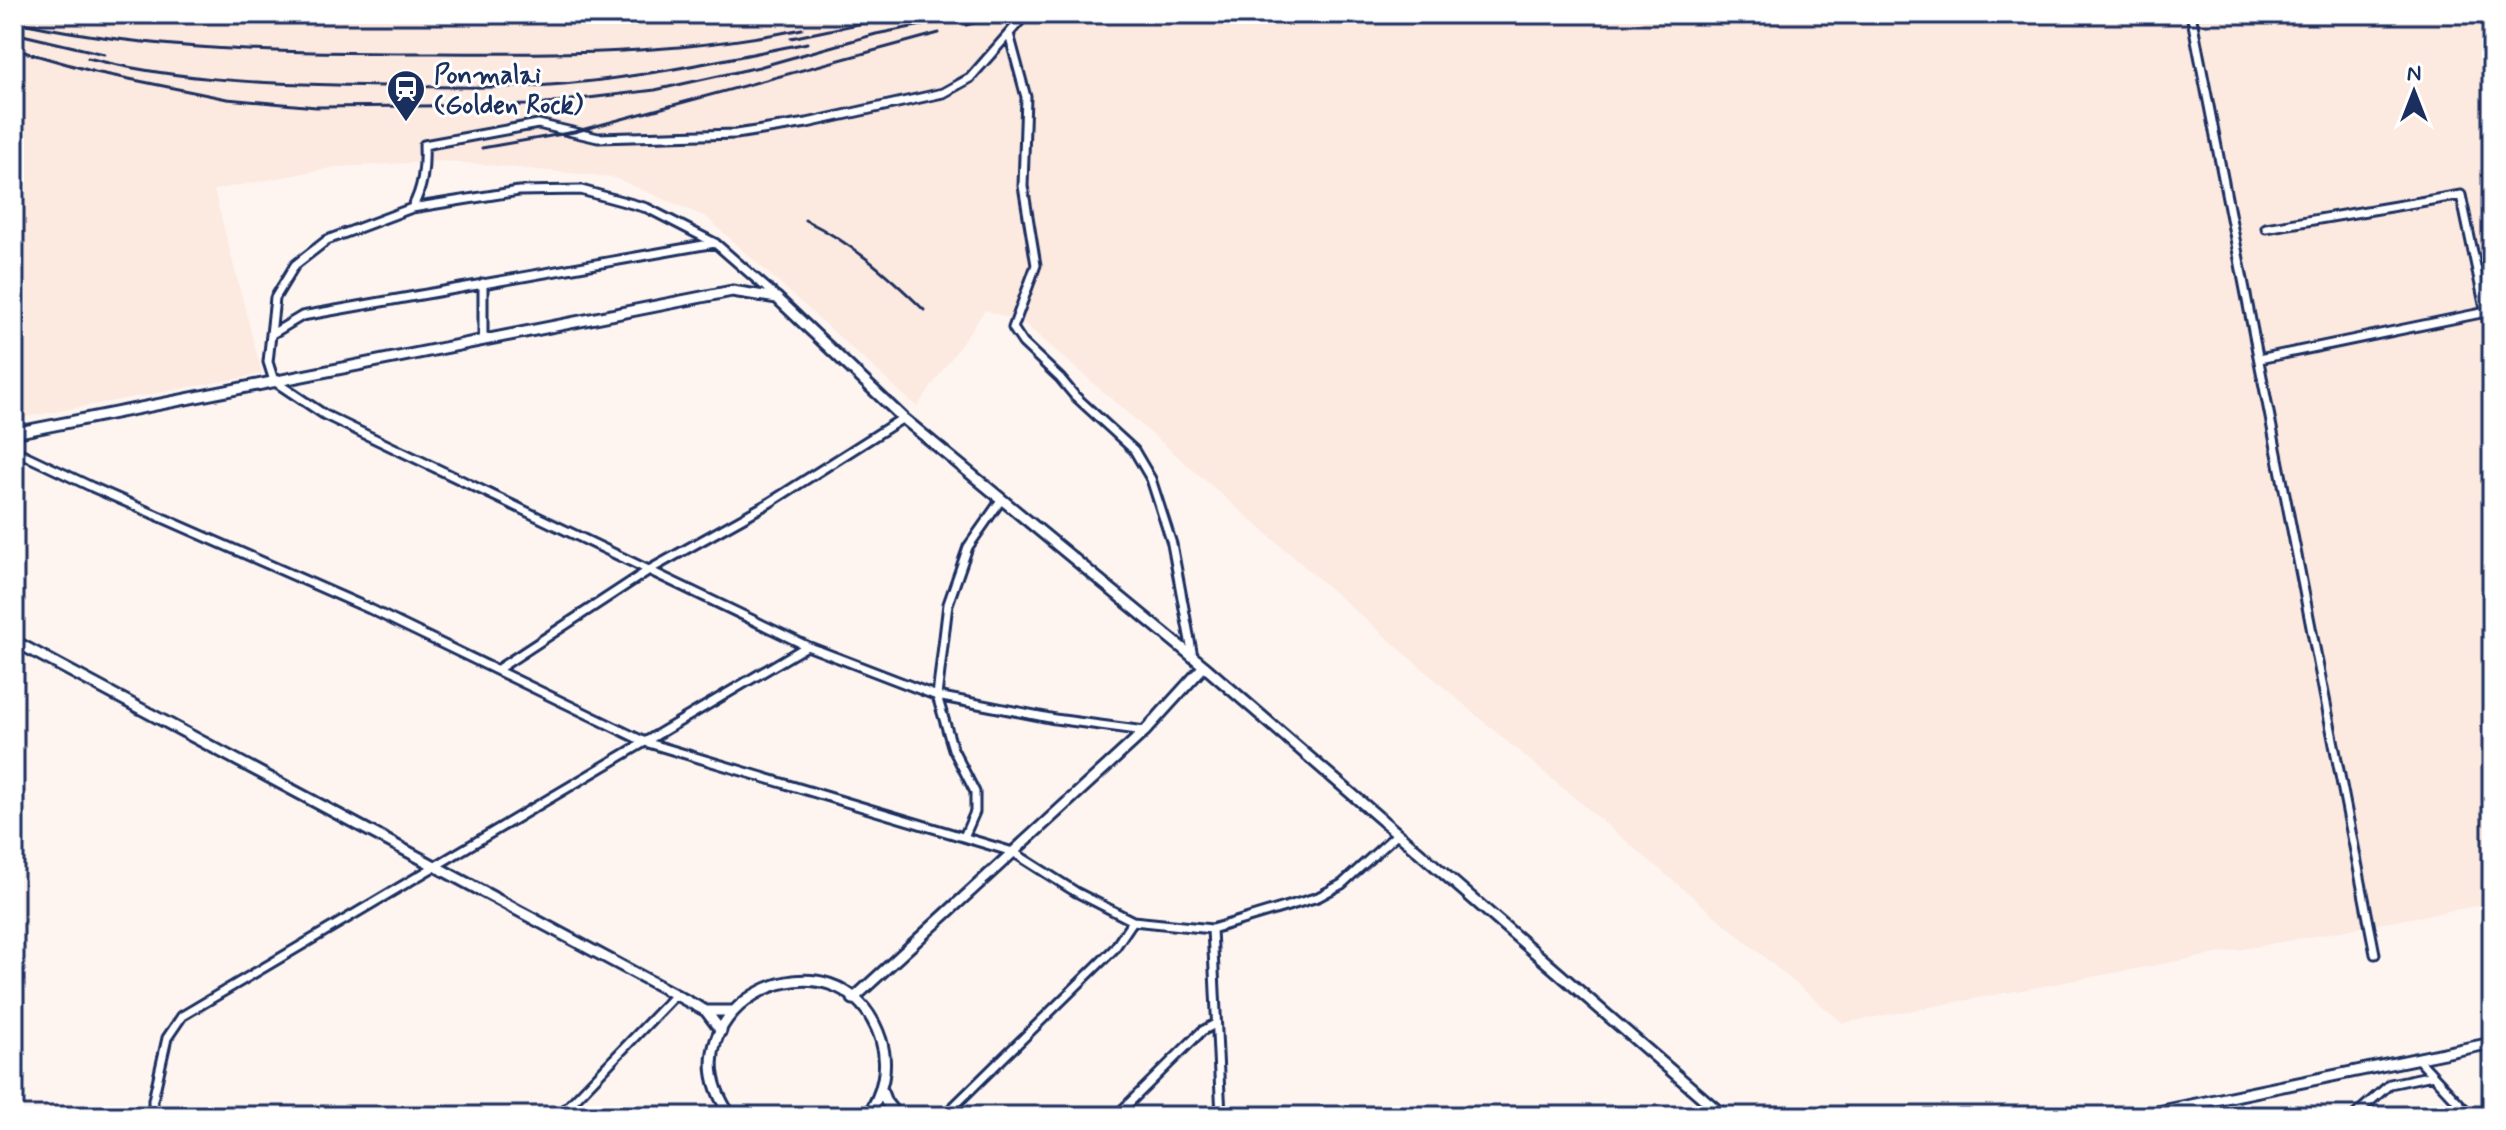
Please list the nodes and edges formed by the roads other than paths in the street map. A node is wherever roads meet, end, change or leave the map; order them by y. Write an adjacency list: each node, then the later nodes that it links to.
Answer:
1 (1026, 14): 3 (street)
2 (2191, 14): 13 (street)
3 (1009, 34): 4 (street); 22 (street)
4 (412, 208): 6 (street); 10 (street)
5 (2266, 228): 9 (street)
6 (715, 243): 7 (street); 8 (street)
7 (483, 283): 10 (street); 11 (street)
8 (777, 298): 11 (street); 15 (street)
9 (2486, 312): 12 (street); 13 (street)
10 (272, 334): 14 (street)
11 (483, 340): 14 (street)
12 (2492, 342)
13 (2259, 359): 34 (street)
14 (274, 381): 16 (street); 19 (street)
15 (903, 418): 18 (street); 19 (street)
16 (14, 433)
17 (14, 450): 24 (street)
18 (1001, 500): 22 (street); 25 (street)
19 (649, 570): 21 (street); 24 (street)
20 (14, 641): 31 (street)
21 (807, 646): 25 (street); 27 (street)
22 (1193, 657): 23 (street)
23 (1204, 666): 26 (street); 28 (street)
24 (498, 669): 27 (street)
25 (937, 696): 26 (street); 29 (street)
26 (1145, 731): 30 (street)
27 (645, 742): 29 (street); 31 (street)
28 (1398, 833): 33 (street); 45 (street)
29 (964, 837): 30 (street)
30 (1013, 852): 32 (street); 36 (street)
31 (437, 867): 35 (street); 47 (street)
32 (1133, 921): 33 (street); 51 (street)
33 (1212, 929): 39 (street)
34 (2375, 954)
35 (675, 995): 37 (street); 48 (street)
36 (853, 999): 38 (street); 44 (street)
37 (706, 1011): 38 (street); 40 (street)
38 (733, 1011): 40 (street)
39 (1215, 1024): 52 (street); 53 (street)
40 (721, 1031): 46 (street)
41 (2492, 1043): 42 (street)
42 (2417, 1058): 43 (street); 54 (street)
43 (2433, 1075): 55 (street); 56 (street)
44 (881, 1089): 49 (street); 50 (street)
45 (1722, 1114)
46 (730, 1115)
47 (153, 1116)
48 (559, 1116)
49 (867, 1116)
50 (897, 1116)
51 (944, 1116)
52 (1116, 1116)
53 (1221, 1116)
54 (2138, 1116)
55 (2354, 1116)
56 (2471, 1116)

